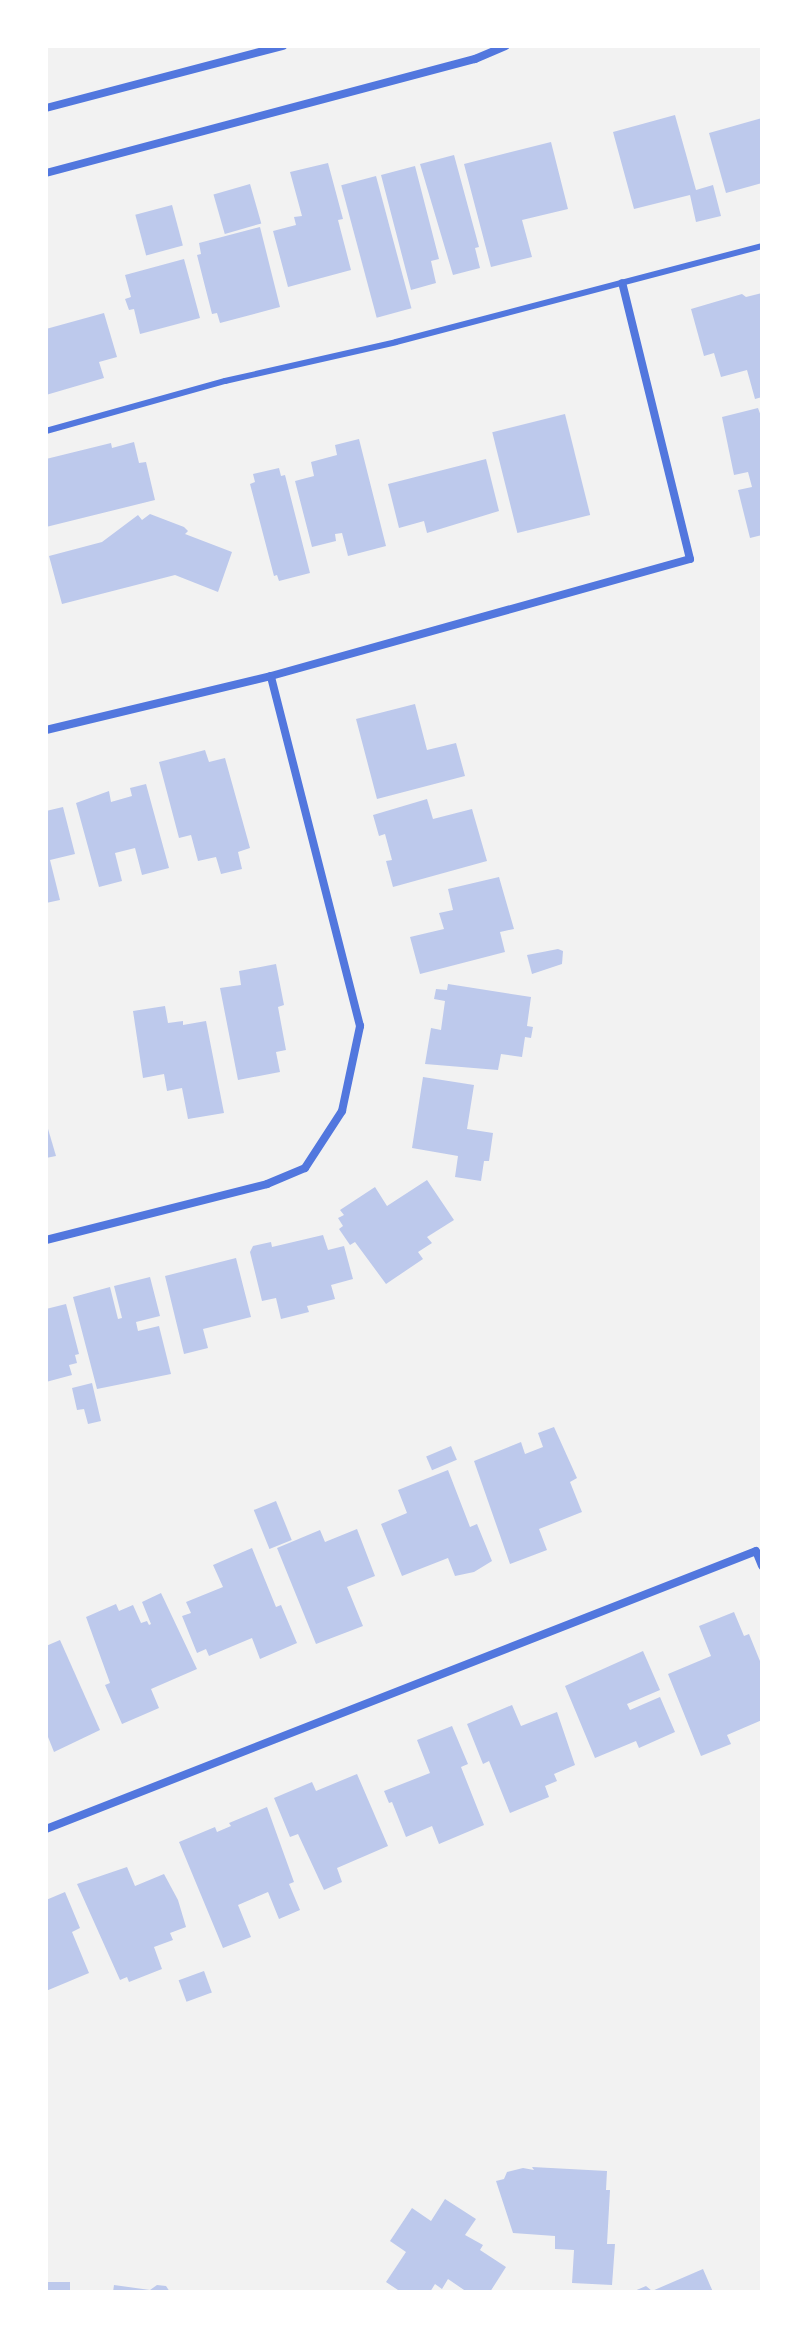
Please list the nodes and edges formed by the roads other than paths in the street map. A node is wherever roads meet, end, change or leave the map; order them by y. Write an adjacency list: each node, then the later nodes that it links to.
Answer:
1 (283, 46): 3 (street)
2 (505, 46): 4 (street)
3 (46, 108)
4 (46, 173)
5 (762, 246): 6 (lane)
6 (622, 283): 7 (lane); 8 (street)
7 (46, 431)
8 (271, 676): 9 (street); 10 (street)
9 (46, 730)
10 (46, 1240)
11 (762, 1566): 12 (street)
12 (46, 1829)

